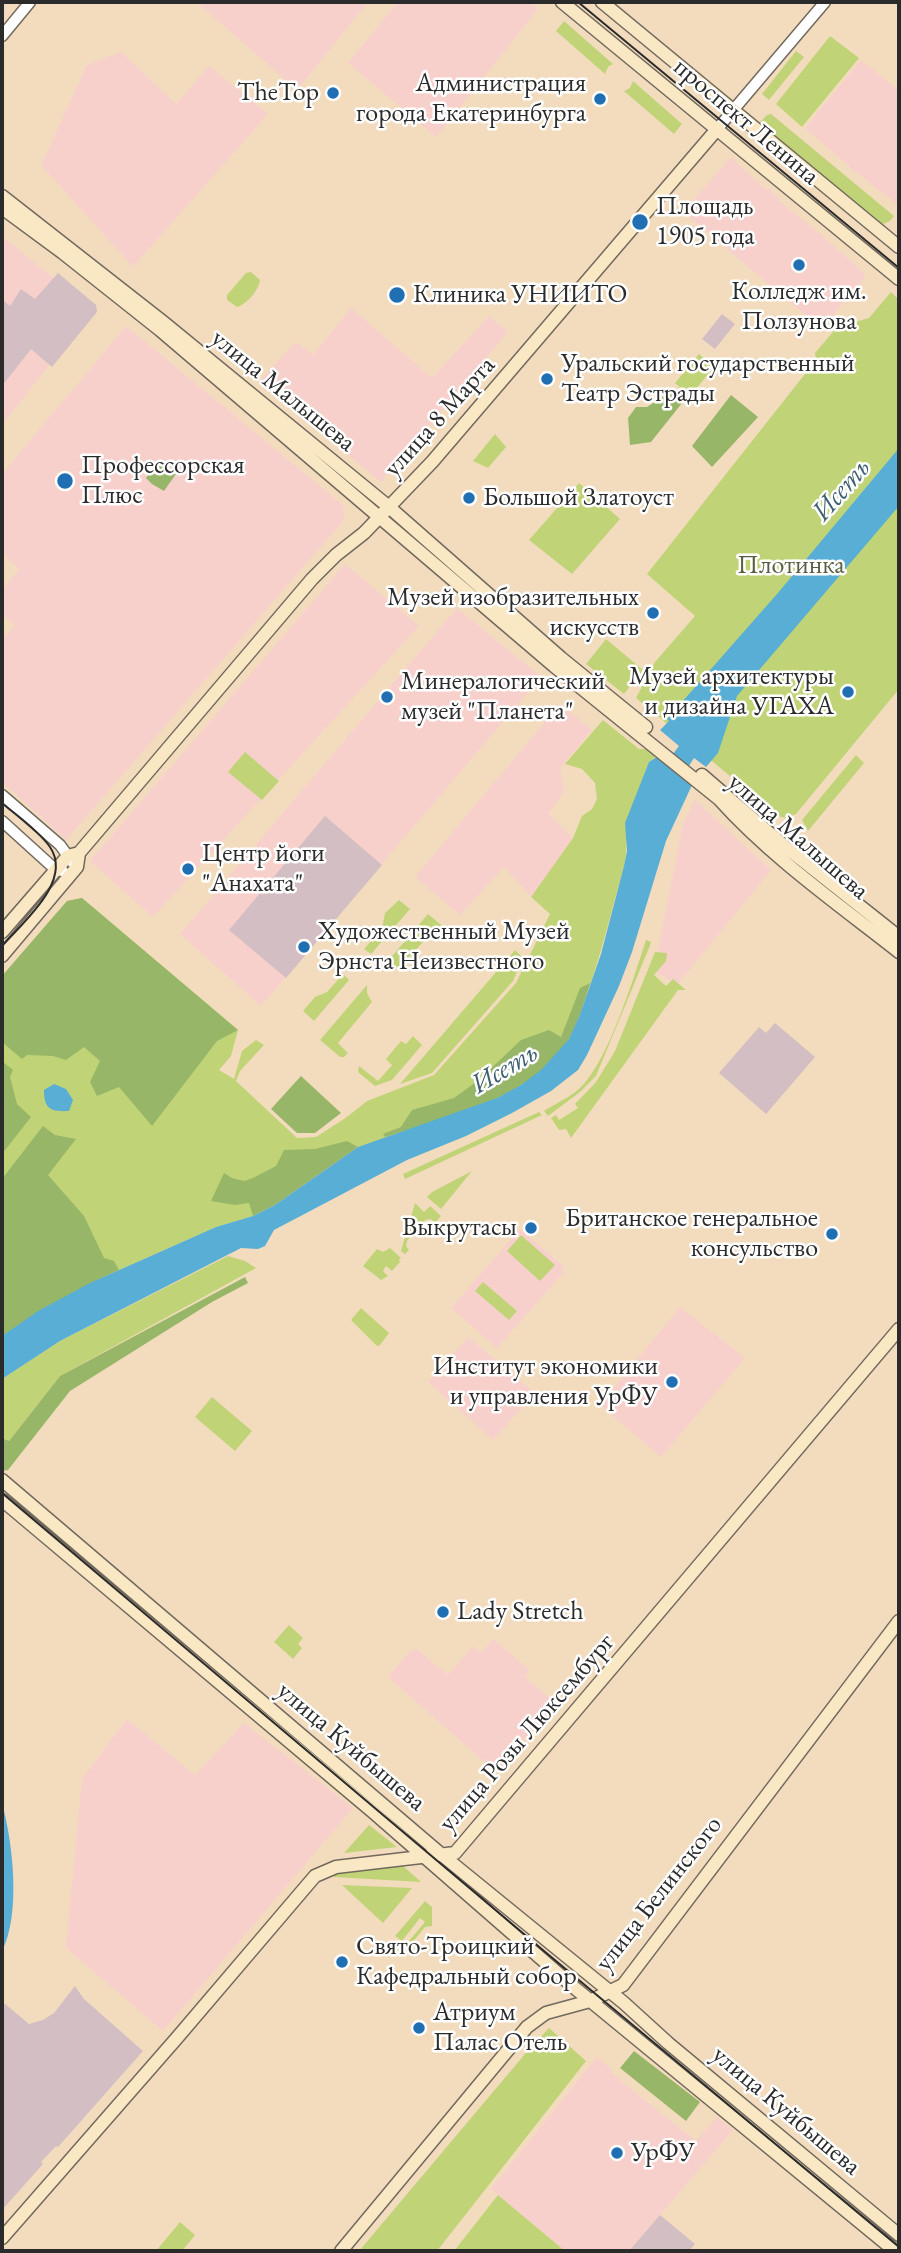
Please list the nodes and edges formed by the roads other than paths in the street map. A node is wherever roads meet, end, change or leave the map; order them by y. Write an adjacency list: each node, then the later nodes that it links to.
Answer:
1 (30, 2): 5 (street)
2 (562, 2): 7 (main road, проспект Ленина)
3 (602, 2): 6 (main road, проспект Ленина)
4 (825, 2): 6 (street, улица 8 Марта)
5 (2, 36)
6 (733, 110): 7 (street, улица 8 Марта); 10 (main road, проспект Ленина)
7 (718, 128): 11 (main road, проспект Ленина); 12 (main road, улица 8 Марта)
8 (2, 196): 12 (main road, улица Малышева)
9 (2, 208): 12 (main road, улица Малышева)
10 (899, 247)
11 (899, 279)
12 (384, 512): 13 (main road, улица Малышева); 16 (main road, улица 8 Марта)
13 (702, 780): 20 (main road, улица Малышева); 21 (main road, улица Малышева)
14 (2, 794): 16 (street)
15 (2, 821): 18 (street)
16 (74, 855): 17 (main road, улица 8 Марта); 18 (main road, улица 8 Марта)
17 (76, 867): 18 (street); 22 (main road, улица 8 Марта)
18 (56, 870): 19 (main road, улица 8 Марта)
19 (2, 932)
20 (899, 937)
21 (899, 952)
22 (2, 956)
23 (899, 1329): 27 (main road, улица Розы Люксембург)
24 (2, 1480): 27 (main road, улица Куйбышева)
25 (2, 1500): 28 (main road, улица Куйбышева)
26 (899, 1621): 30 (main road, улица Белинского)
27 (450, 1856): 28 (main road, улица Розы Люксембург); 29 (main road); 30 (main road, улица Куйбышева)
28 (426, 1857): 29 (main road, улица Куйбышева); 33 (main road, улица Розы Люксембург)
29 (452, 1879): 31 (main road, улица Куйбышева)
30 (609, 1993): 31 (main road, улица Белинского); 32 (main road, улица Куйбышева)
31 (590, 2001): 34 (main road, улица Белинского); 35 (main road, улица Куйбышева)
32 (899, 2235)
33 (2, 2238)
34 (341, 2251)
35 (895, 2251)

